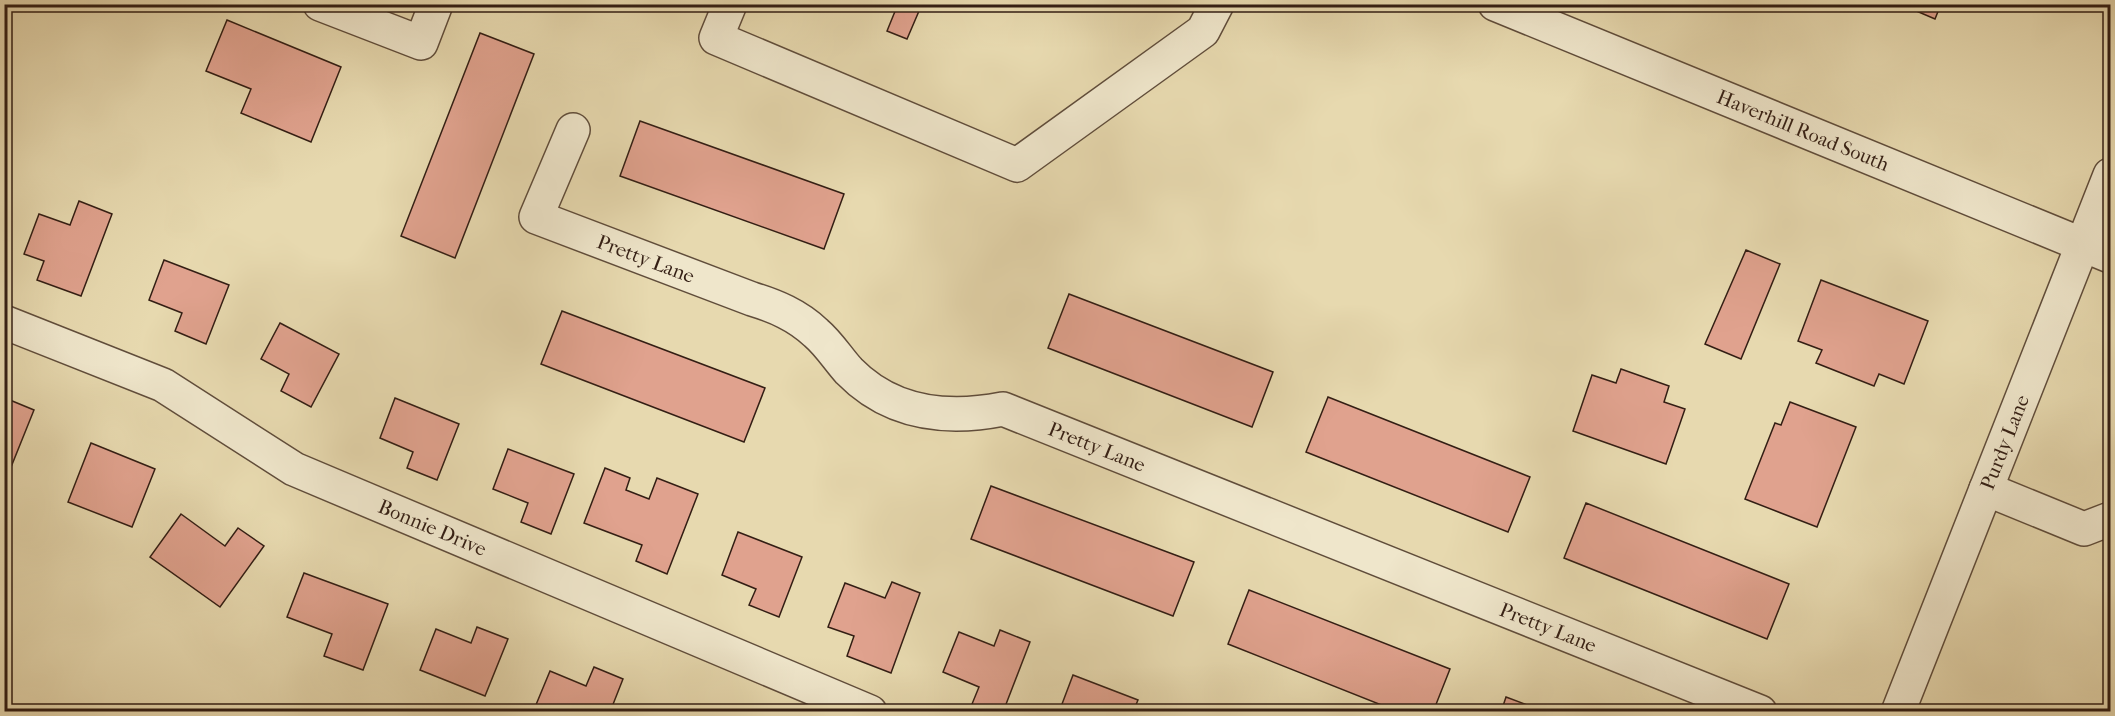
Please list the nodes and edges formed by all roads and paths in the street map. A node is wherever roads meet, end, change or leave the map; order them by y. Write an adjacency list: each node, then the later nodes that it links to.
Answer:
1 (320, 4): 2 (street)
2 (436, 4)
3 (730, 4): 4 (street)
4 (1217, 4)
5 (1509, 7): 8 (street, Haverhill Road South)
6 (573, 130): 13 (street, Pretty Lane)
7 (2110, 175): 8 (street, Purdy Lane)
8 (2097, 251): 10 (street, Purdy Lane)
9 (4, 322): 12 (street, Bonnie Drive)
10 (1986, 489): 11 (street); 14 (street, Purdy Lane)
11 (2110, 519)
12 (870, 711)
13 (1760, 711)
14 (1898, 711)

